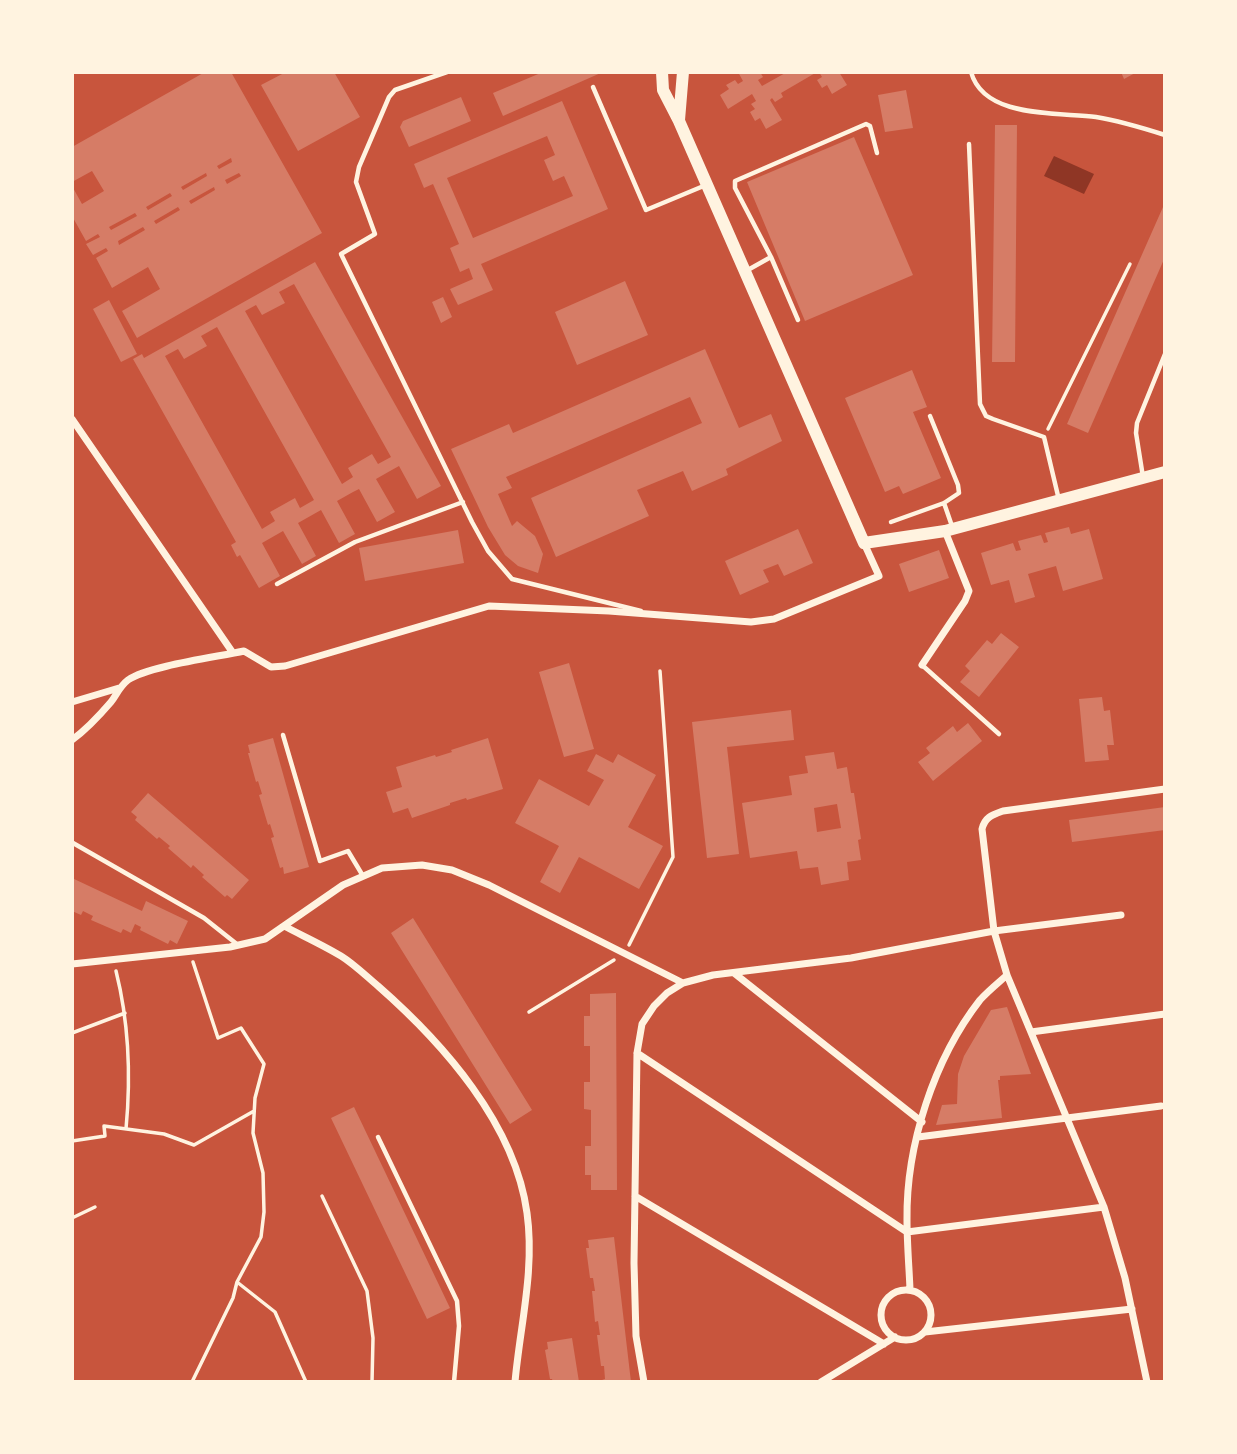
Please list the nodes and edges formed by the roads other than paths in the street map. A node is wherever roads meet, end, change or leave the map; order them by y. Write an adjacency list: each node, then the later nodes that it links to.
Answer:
1 (447, 72): 20 (lane)
2 (662, 72): 6 (main road)
3 (683, 72): 6 (main road)
4 (971, 72): 7 (lane)
5 (593, 88): 10 (lane)
6 (679, 121): 10 (main road)
7 (1165, 135)
8 (969, 144): 19 (lane)
9 (877, 153): 11 (lane)
10 (706, 184): 12 (main road)
11 (771, 257): 12 (lane); 13 (lane)
12 (746, 271): 24 (main road)
13 (799, 320)
14 (1165, 355): 18 (lane)
15 (930, 416): 21 (lane)
16 (72, 419): 27 (street)
17 (1165, 472): 18 (main road)
18 (1143, 478): 19 (main road)
19 (1059, 500): 23 (main road)
20 (463, 502): 25 (lane); 26 (lane)
21 (944, 503): 22 (lane); 23 (lane)
22 (891, 522)
23 (949, 530): 24 (main road); 28 (street)
24 (864, 543): 26 (street)
25 (278, 584)
26 (669, 617): 27 (street)
27 (233, 653): 29 (street)
28 (922, 666): 31 (lane)
29 (119, 688): 30 (street); 33 (street)
30 (72, 702)
31 (999, 733)
32 (283, 735): 36 (lane)
33 (72, 740)
34 (1165, 789): 39 (street)
35 (73, 843): 40 (lane)
36 (363, 876): 38 (street); 44 (street)
37 (1121, 915): 39 (street)
38 (284, 926): 40 (street); 62 (street)
39 (993, 932): 42 (street); 43 (street)
40 (238, 945): 41 (street)
41 (72, 964)
42 (734, 973): 44 (street); 50 (street)
43 (1007, 975): 46 (street); 50 (street)
44 (683, 983): 47 (street)
45 (1165, 1014): 46 (street)
46 (1031, 1032): 49 (street)
47 (637, 1053): 53 (street); 55 (street)
48 (1161, 1106): 49 (street)
49 (1067, 1119): 52 (street); 54 (street)
50 (922, 1122): 52 (street)
51 (378, 1137): 61 (lane)
52 (918, 1138): 55 (street)
53 (635, 1196): 60 (street); 63 (street)
54 (1104, 1207): 55 (street); 57 (street)
55 (907, 1232): 56 (street)
56 (910, 1289): 58 (street); 59 (street)
57 (1132, 1309): 58 (street); 65 (street)
58 (925, 1332): 59 (street)
59 (895, 1337): 60 (street)
60 (884, 1345): 64 (street)
61 (454, 1382)
62 (514, 1382)
63 (644, 1382)
64 (821, 1382)
65 (1147, 1382)

